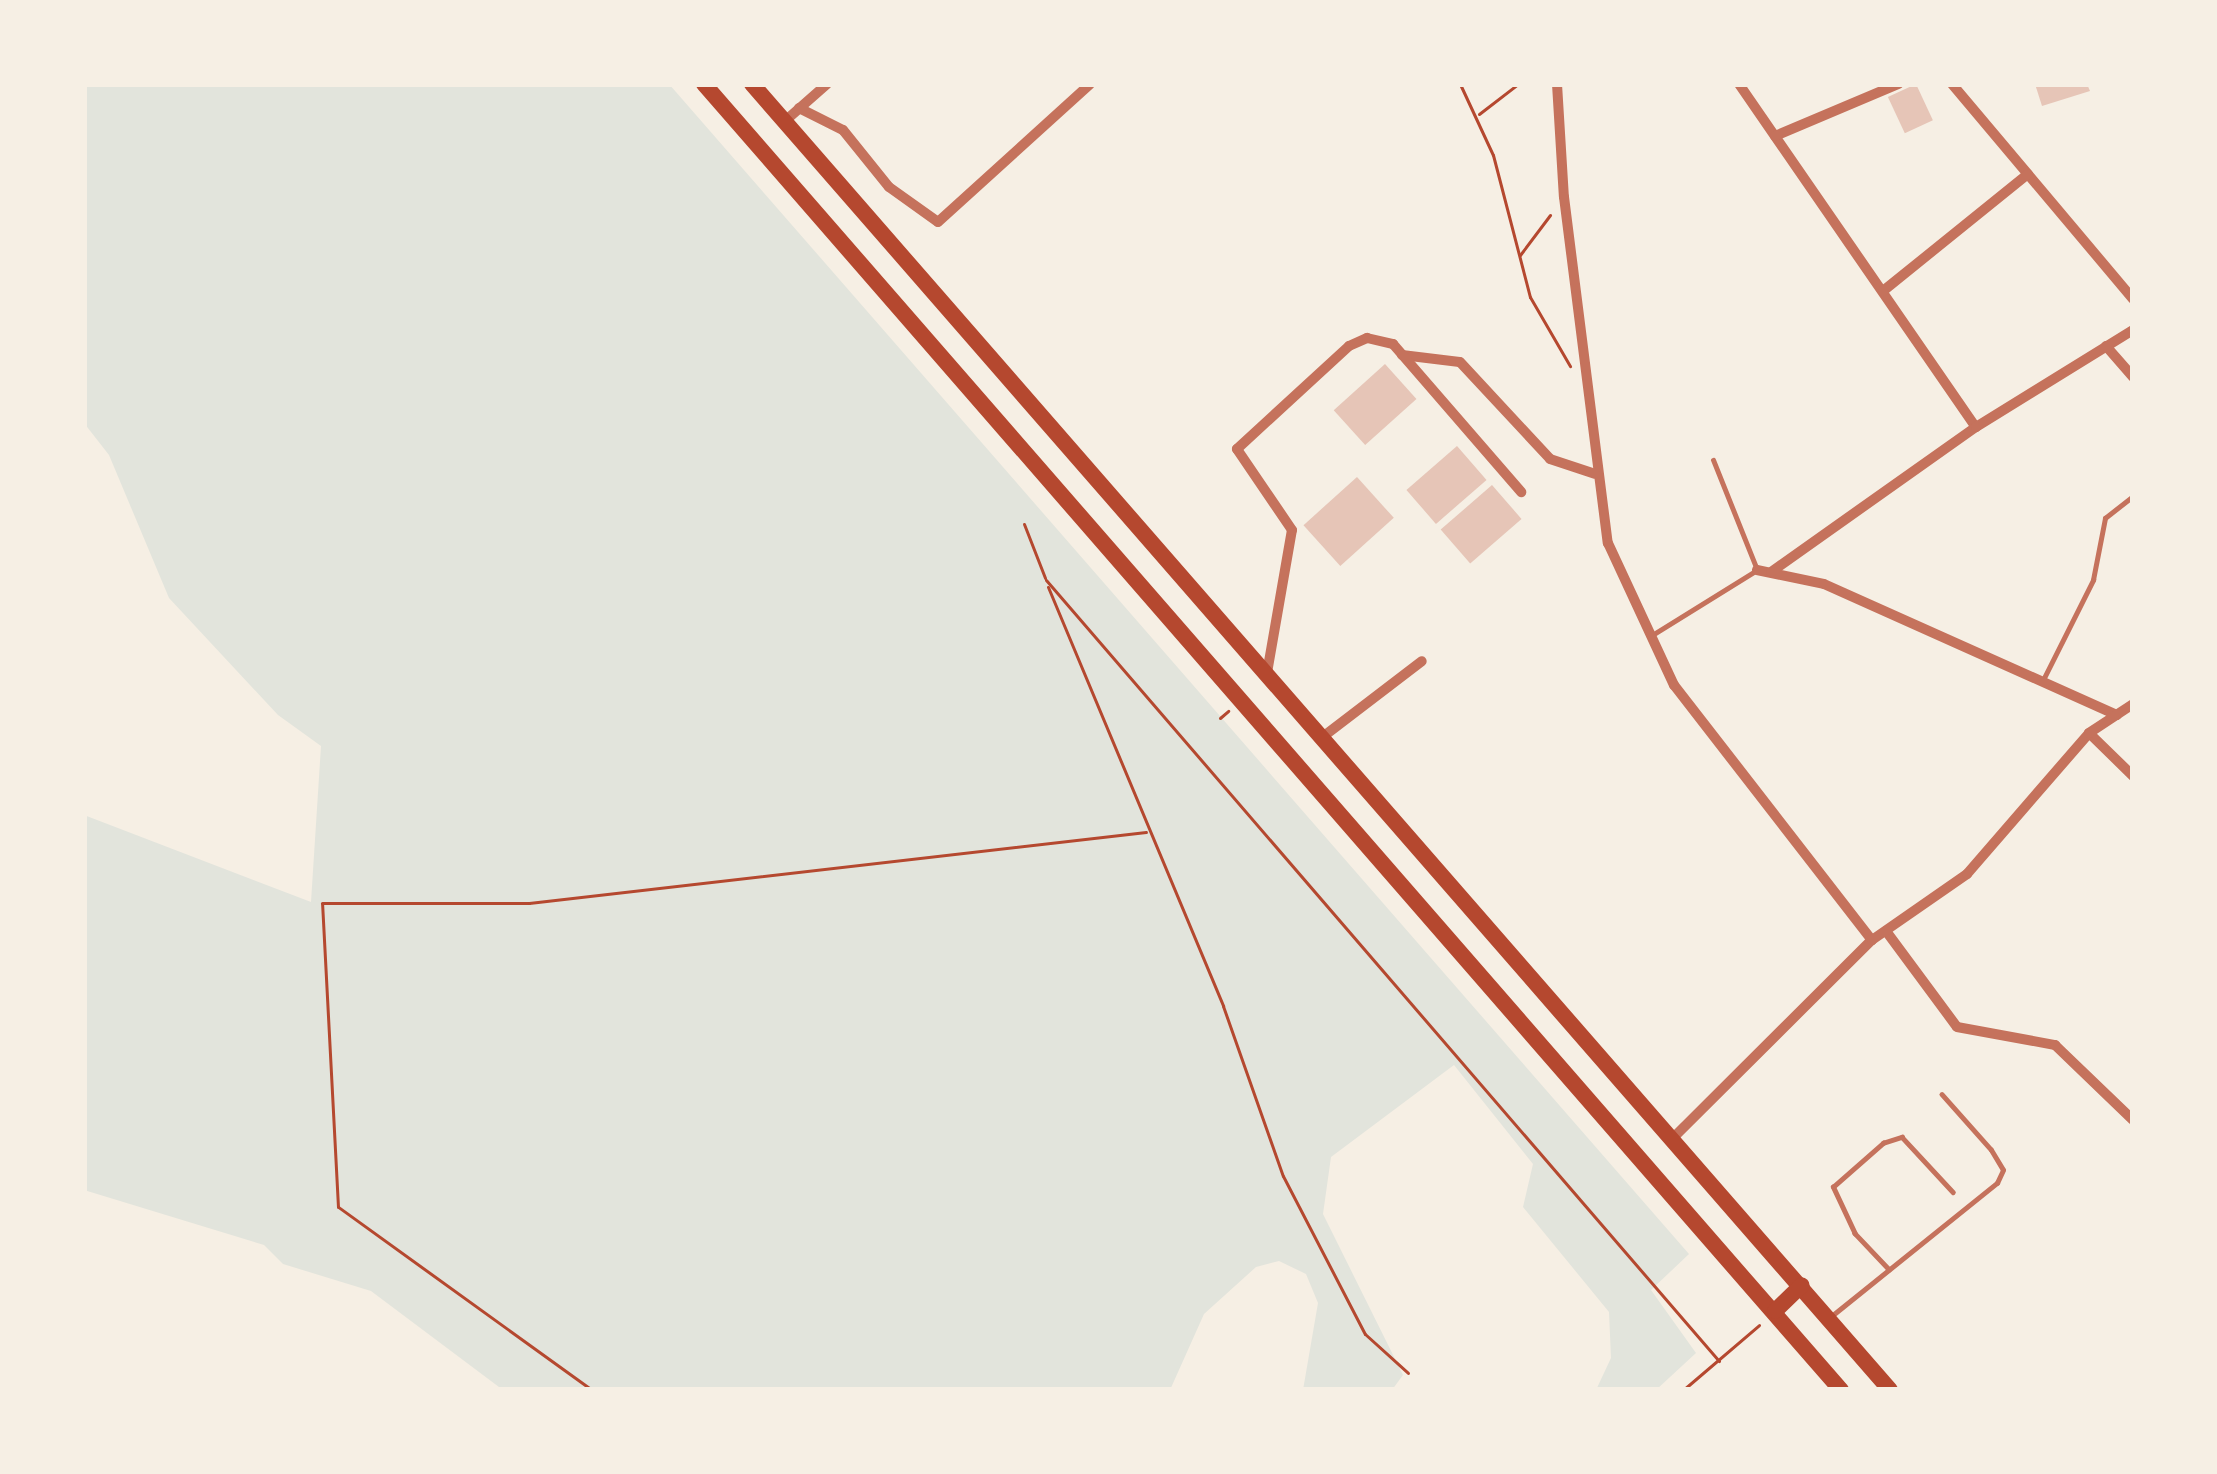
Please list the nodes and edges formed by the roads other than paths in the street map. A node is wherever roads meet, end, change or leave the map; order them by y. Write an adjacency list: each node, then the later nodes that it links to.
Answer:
1 (704, 84): 42 (main road)
2 (752, 84): 10 (main road)
3 (826, 84): 9 (street)
4 (1090, 84): 9 (street)
5 (1557, 84): 21 (street)
6 (1739, 84): 11 (street)
7 (1898, 84): 11 (street)
8 (1952, 84): 12 (street)
9 (800, 108): 10 (street)
10 (784, 122): 27 (main road)
11 (1775, 136): 13 (street)
12 (2028, 174): 13 (street); 14 (street)
13 (1883, 291): 19 (street)
14 (2133, 299)
15 (2133, 330): 16 (street)
16 (2106, 346): 18 (street); 19 (street)
17 (1402, 355): 21 (street); 22 (street); 27 (street)
18 (2133, 377)
19 (1976, 427): 24 (street)
20 (1713, 460): 24 (lane)
21 (1595, 474): 25 (street)
22 (1521, 492)
23 (2133, 496): 28 (lane)
24 (1764, 571): 25 (lane); 28 (street)
25 (1651, 636): 35 (street)
26 (1422, 661): 32 (street)
27 (1266, 677): 32 (main road)
28 (2043, 680): 30 (street)
29 (2133, 704): 30 (street)
30 (2117, 715): 31 (street)
31 (2089, 733): 33 (street); 34 (street)
32 (1320, 739): 38 (main road)
33 (2133, 776)
34 (1886, 931): 35 (street); 37 (street)
35 (1872, 940): 38 (street)
36 (1942, 1095): 40 (lane)
37 (2133, 1120)
38 (1673, 1138): 41 (main road)
39 (1953, 1192): 40 (lane)
40 (1889, 1270): 43 (lane)
41 (1802, 1285): 42 (main road); 43 (main road)
42 (1774, 1311): 44 (main road)
43 (1829, 1318): 45 (main road)
44 (1841, 1390)
45 (1890, 1390)

